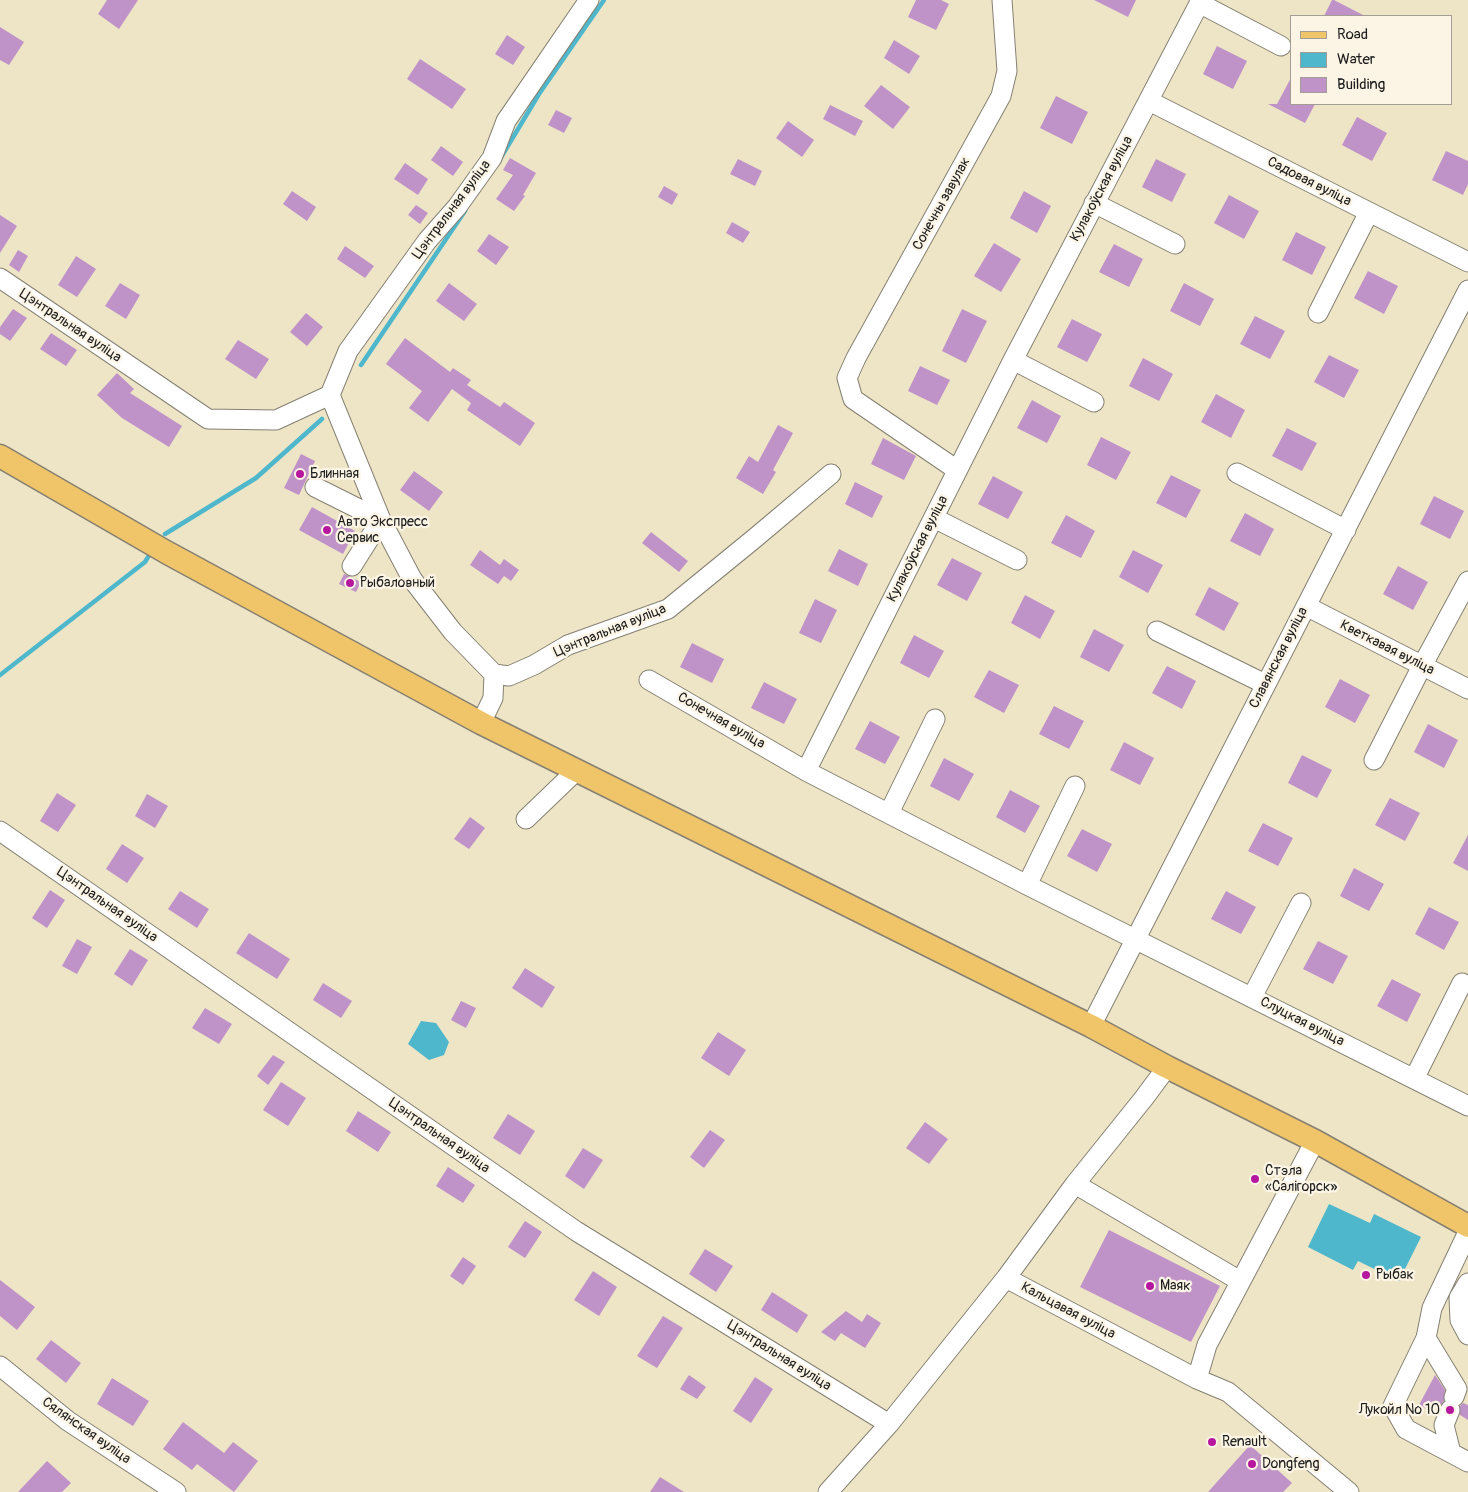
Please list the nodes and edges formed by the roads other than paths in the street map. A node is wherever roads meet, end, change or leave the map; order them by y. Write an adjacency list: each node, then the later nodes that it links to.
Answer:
1 (589, 0): 14 (street, Цэнтральная вуліца)
2 (1002, 0): 17 (street, Сонечны завулак)
3 (1200, 1): 4 (street); 5 (street, Кулакоўская вуліца)
4 (1281, 46)
5 (1149, 101): 6 (street, Кулакоўская вуліца); 7 (street, Садовая вуліца)
6 (1094, 203): 8 (street); 13 (street, Кулакоўская вуліца)
7 (1368, 212): 9 (street, Садовая вуліца); 12 (street)
8 (1175, 244)
9 (1468, 262)
10 (0, 278): 14 (street, Цэнтральная вуліца)
11 (1468, 290): 23 (street, Славянская вуліца)
12 (1318, 313)
13 (1013, 360): 15 (street); 17 (street, Кулакоўская вуліца)
14 (330, 395): 22 (street)
15 (1094, 402)
16 (0, 456): 35 (main road)
17 (951, 467): 21 (street, Кулакоўская вуліца)
18 (1237, 473): 23 (street)
19 (831, 474): 30 (street, Цэнтральная вуліца)
20 (315, 487): 22 (street)
21 (934, 518): 24 (street); 37 (street, Кулакоўская вуліца)
22 (381, 520): 25 (street); 30 (street)
23 (1346, 530): 27 (street, Славянская вуліца)
24 (1016, 560)
25 (352, 566)
26 (1468, 581): 29 (street)
27 (1306, 606): 29 (street, Кветкавая вуліца); 32 (street, Славянская вуліца)
28 (1157, 631): 32 (street)
29 (1422, 666): 33 (street, Кветкавая вуліца); 36 (street)
30 (494, 674): 35 (street)
31 (649, 680): 37 (street, Сонечная вуліца)
32 (1265, 684): 45 (street, Славянская вуліца)
33 (1468, 689)
34 (935, 720): 40 (street)
35 (481, 723): 38 (main road)
36 (1374, 760)
37 (799, 767): 40 (street)
38 (576, 771): 41 (street); 48 (main road)
39 (1075, 786): 43 (street)
40 (890, 813): 43 (street)
41 (526, 819)
42 (0, 831): 63 (street, Цэнтральная вуліца)
43 (1027, 885): 45 (street)
44 (1301, 903): 47 (street)
45 (1136, 939): 47 (street, Слуцкая вуліца); 48 (street, Славянская вуліца)
46 (1462, 984): 50 (street)
47 (1252, 997): 50 (street, Слуцкая вуліца)
48 (1091, 1026): 49 (main road)
49 (1167, 1067): 52 (main road); 53 (street, Кальцавая вуліца)
50 (1414, 1079): 51 (street, Слуцкая вуліца)
51 (1468, 1106)
52 (1315, 1141): 54 (main road); 57 (street)
53 (1075, 1184): 56 (street, Кальцавая вуліца); 57 (street)
54 (1468, 1226)
55 (1468, 1232): 60 (street)
56 (1006, 1278): 62 (street, Кальцавая вуліца); 63 (street)
57 (1240, 1281): 62 (street)
58 (1468, 1283): 59 (street)
59 (1468, 1335)
60 (1426, 1338): 64 (street); 64 (street)
61 (0, 1366): 66 (street, Сялянская вуліца)
62 (1197, 1379): 68 (street, Кальцавая вуліца)
63 (890, 1424): 67 (street)
64 (1451, 1453): 65 (street)
65 (1468, 1462)
66 (176, 1492)
67 (828, 1492)
68 (1349, 1492)

